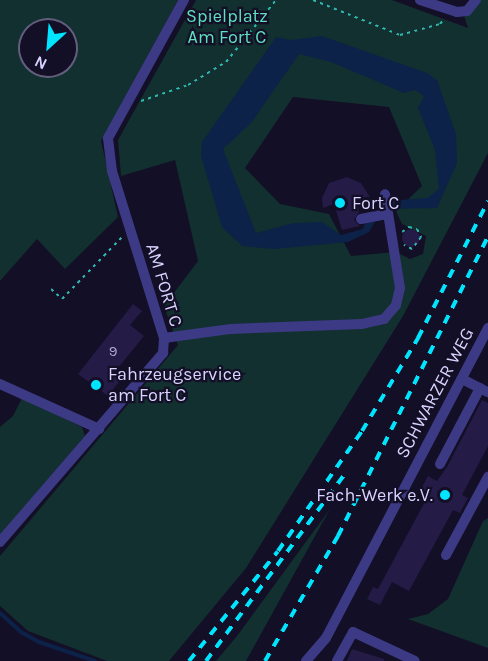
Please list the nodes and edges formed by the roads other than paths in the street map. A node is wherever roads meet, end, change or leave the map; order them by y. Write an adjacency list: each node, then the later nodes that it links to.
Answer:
1 (184, 0): 8 (street, AM FORT C)
2 (420, 0): 3 (street)
3 (476, 0)
4 (385, 194): 5 (street)
5 (386, 212): 6 (street); 8 (street)
6 (361, 219)
7 (488, 328): 9 (street, SCHWARZER WEG)
8 (164, 338): 12 (street, AM FORT C)
9 (462, 379): 11 (street); 17 (street, SCHWARZER WEG)
10 (0, 384): 12 (street)
11 (484, 390): 13 (street)
12 (99, 429): 15 (street, AM FORT C)
13 (440, 464)
14 (488, 477): 16 (street)
15 (0, 542)
16 (446, 555)
17 (310, 660)
18 (337, 661): 19 (street)
19 (415, 661)

